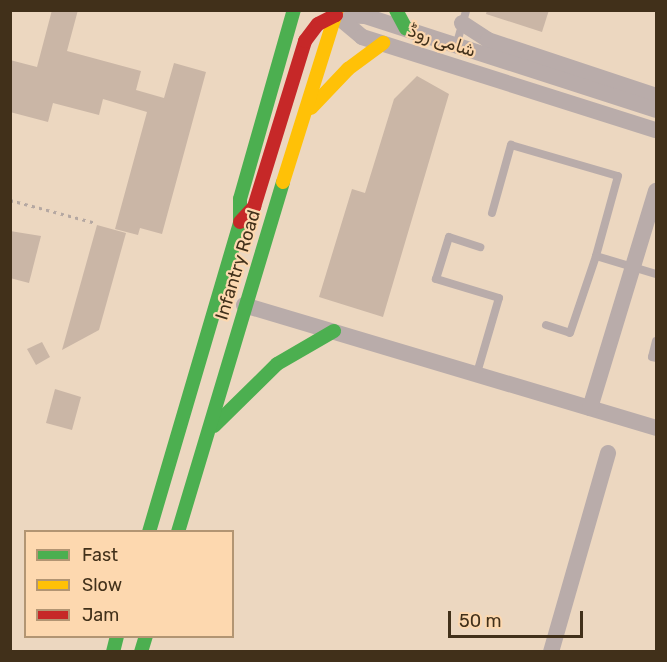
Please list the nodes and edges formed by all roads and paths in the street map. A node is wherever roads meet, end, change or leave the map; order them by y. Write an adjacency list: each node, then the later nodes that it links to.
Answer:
1 (396, 10): 5 (main road)
2 (292, 11): 15 (main road, Infantry Road)
3 (335, 12): 5 (street, شامی روڈ); 6 (street, شامی روڈ); 10 (main road, Infantry Road); 15 (main road)
4 (464, 17): 7 (lane); 8 (street, شامی روڈ)
5 (406, 29): 7 (street, شامی روڈ)
6 (383, 43): 10 (main road); 11 (street, شامی روڈ)
7 (456, 46): 9 (street, شامی روڈ)
8 (657, 96)
9 (657, 110)
10 (303, 118): 21 (main road, Infantry Road)
11 (657, 130)
12 (657, 191): 19 (street)
13 (10, 200): 16 (path)
14 (492, 213): 18 (lane)
15 (240, 222): 31 (main road, Infantry Road)
16 (96, 223)
17 (480, 247): 26 (lane)
18 (596, 256): 19 (lane); 22 (lane)
19 (632, 267): 20 (lane); 27 (street)
20 (657, 274)
21 (244, 305): 23 (street); 29 (main road, Infantry Road)
22 (546, 325)
23 (334, 331): 26 (street); 29 (main road)
24 (657, 340): 25 (lane)
25 (657, 358)
26 (477, 373): 27 (street)
27 (590, 408): 28 (street)
28 (657, 428)
29 (208, 434): 32 (main road, Infantry Road)
30 (608, 453): 33 (street)
31 (149, 530)
32 (178, 530)
33 (551, 651)

